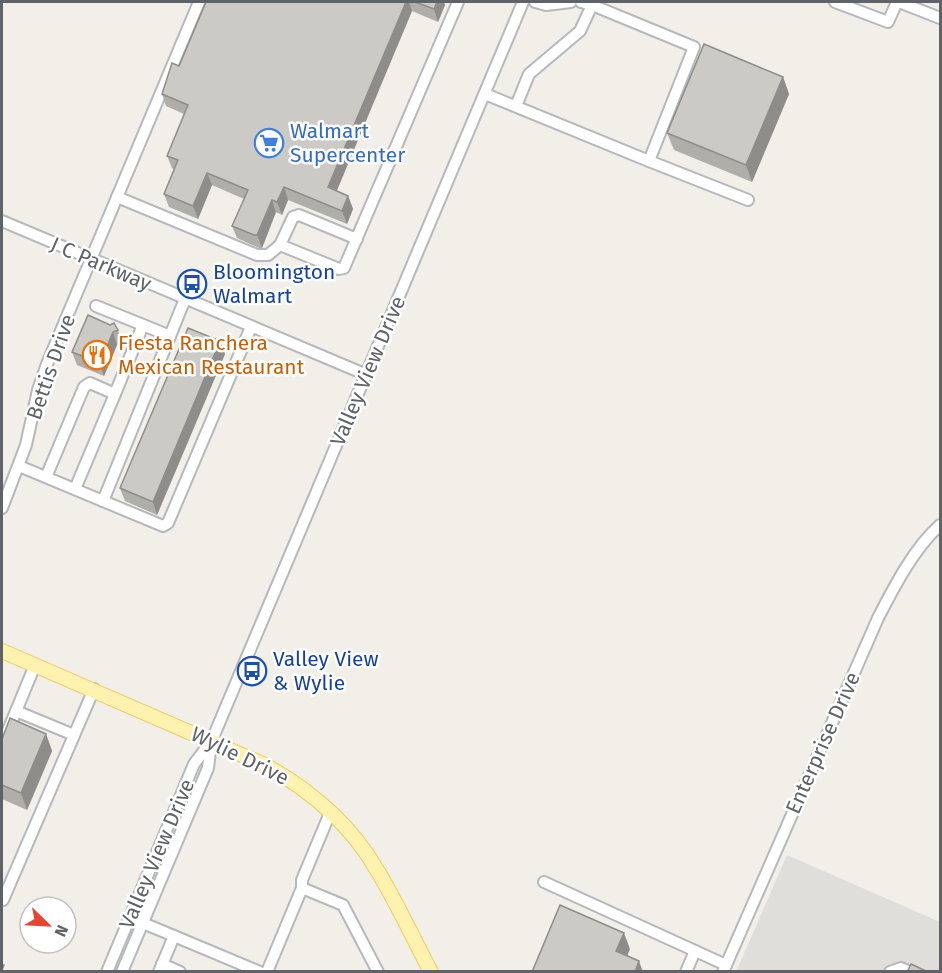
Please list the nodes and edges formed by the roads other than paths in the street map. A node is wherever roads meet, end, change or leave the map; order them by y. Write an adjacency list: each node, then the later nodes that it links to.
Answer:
1 (199, 2): 13 (street, Bettis Drive)
2 (458, 2): 16 (street)
3 (523, 2): 10 (street, Valley View Drive)
4 (535, 2): 5 (street)
5 (571, 2)
6 (835, 2): 7 (street)
7 (898, 2): 9 (street)
8 (586, 3): 11 (street); 12 (street)
9 (940, 18)
10 (485, 94): 11 (street); 24 (street, Valley View Drive)
11 (516, 106): 12 (street)
12 (649, 160): 14 (street)
13 (117, 197): 17 (street); 18 (street, Bettis Drive)
14 (748, 200)
15 (2, 221): 18 (street, J C Parkway)
16 (357, 239): 17 (street); 17 (street)
17 (280, 245)
18 (91, 260): 19 (street, J C Parkway); 26 (street, Bettis Drive)
19 (185, 299): 22 (street, J C Parkway); 23 (street)
20 (96, 306): 21 (street)
21 (142, 325): 23 (street); 25 (street)
22 (251, 327): 24 (street, J C Parkway); 29 (street)
23 (170, 336): 29 (street)
24 (367, 375): 37 (street, Valley View Drive)
25 (115, 394): 27 (street); 28 (street)
26 (19, 466): 27 (street); 30 (street, Bettis Drive)
27 (46, 477): 28 (street)
28 (75, 489): 29 (street)
29 (103, 501)
30 (2, 508)
31 (940, 525): 48 (street, Enterprise Drive)
32 (2, 651): 33 (main road, Wylie Drive)
33 (35, 664): 34 (main road, Wylie Drive); 35 (street)
34 (94, 689): 36 (street); 37 (main road, Wylie Drive)
35 (16, 711): 36 (street); 38 (street)
36 (74, 735): 42 (street)
37 (212, 740): 39 (main road, Wylie Drive); 43 (street, Valley View Drive); 44 (street, Valley View Drive)
38 (2, 745)
39 (330, 813): 41 (street); 55 (main road, Wylie Drive)
40 (544, 882): 46 (street)
41 (302, 888): 53 (street); 54 (street)
42 (2, 900)
43 (130, 918): 44 (street); 49 (street, Valley View Drive)
44 (143, 923): 45 (street); 50 (street, Valley View Drive)
45 (174, 936): 47 (street); 52 (street)
46 (695, 951): 48 (street); 56 (street)
47 (160, 968): 51 (street)
48 (724, 968)
49 (107, 972)
50 (122, 972)
51 (180, 972)
52 (260, 972)
53 (267, 972)
54 (378, 972)
55 (431, 972)
56 (686, 972)
57 (890, 972): 58 (street)
58 (910, 972)

